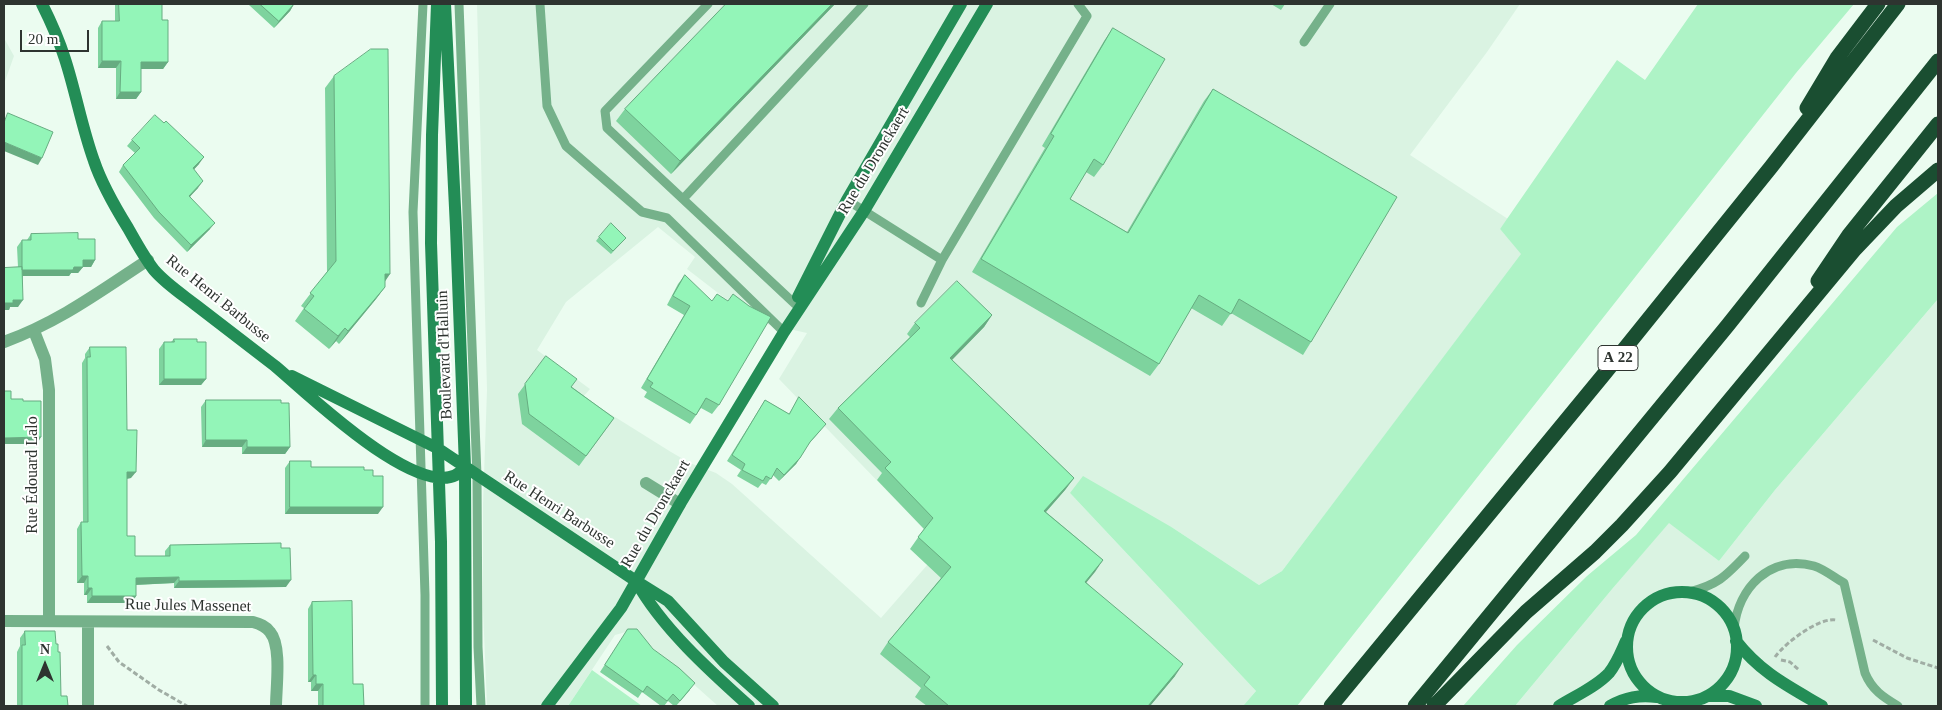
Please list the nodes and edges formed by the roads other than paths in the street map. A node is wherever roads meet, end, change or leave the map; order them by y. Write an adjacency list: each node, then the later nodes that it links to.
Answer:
1 (42, 4): 23 (main road, Rue Henri Barbusse)
2 (423, 4): 32 (lane)
3 (437, 4): 33 (main road, Boulevard d'Halluin)
4 (445, 4): 34 (main road, Boulevard d'Halluin)
5 (459, 4): 36 (lane)
6 (540, 4): 28 (lane)
7 (708, 4): 20 (lane)
8 (864, 4): 20 (lane)
9 (961, 4): 21 (main road, Rue du Dronckaert)
10 (987, 4): 22 (main road, Rue du Dronckaert)
11 (1078, 4): 24 (lane)
12 (1330, 4): 15 (lane)
13 (1878, 4): 18 (highway)
14 (1898, 4): 18 (highway, A 22)
15 (1304, 42)
16 (1938, 61): 60 (highway)
17 (1938, 124): 30 (highway)
18 (1772, 167): 59 (highway, A 22)
19 (1938, 170): 30 (highway)
20 (683, 199): 26 (lane)
21 (847, 200): 22 (lane); 26 (main road, Rue du Dronckaert)
22 (864, 210): 24 (lane); 28 (main road, Rue du Dronckaert)
23 (148, 260): 27 (street); 31 (main road, Rue Henri Barbusse)
24 (942, 260): 25 (lane)
25 (921, 303)
26 (795, 304): 28 (main road, Rue du Dronckaert)
27 (34, 331): 29 (street); 44 (street, Rue Édouard Lalo)
28 (784, 332): 39 (main road, Rue du Dronckaert)
29 (4, 342)
30 (1774, 346): 61 (highway)
31 (276, 368): 32 (main road, Rue Henri Barbusse); 35 (main road, Rue Henri Barbusse)
32 (421, 440): 33 (main road, Rue Henri Barbusse); 35 (lane)
33 (437, 448): 34 (main road, Rue Henri Barbusse); 37 (main road, Boulevard d'Halluin)
34 (465, 467): 36 (main road, Rue Henri Barbusse); 37 (main road, Rue Henri Barbusse); 54 (main road, Boulevard d'Halluin)
35 (422, 474): 37 (main road, Rue Henri Barbusse); 52 (lane)
36 (477, 476): 41 (main road, Rue Henri Barbusse); 55 (lane)
37 (439, 477): 53 (main road, Boulevard d'Halluin)
38 (646, 484): 39 (street)
39 (680, 504): 41 (main road, Rue du Dronckaert)
40 (1745, 556): 42 (lane)
41 (636, 581): 56 (main road, Rue du Dronckaert); 57 (main road, Rue Henri Barbusse); 58 (main road, Rue Henri Barbusse)
42 (1688, 592): 46 (main road); 47 (main road)
43 (4, 621): 44 (street, Rue Jules Massenet)
44 (49, 621): 45 (street, Rue Jules Massenet)
45 (88, 622): 50 (street); 51 (street, Rue Jules Massenet)
46 (1735, 635): 48 (main road); 65 (main road); 66 (lane)
47 (1627, 639): 49 (main road); 62 (main road)
48 (1707, 696): 49 (main road); 64 (main road)
49 (1660, 698): 63 (main road)
50 (88, 706)
51 (276, 706)
52 (425, 706)
53 (442, 706)
54 (466, 706)
55 (481, 706)
56 (547, 706)
57 (749, 706)
58 (774, 706)
59 (1331, 706)
60 (1415, 706)
61 (1434, 706)
62 (1558, 706)
63 (1610, 706)
64 (1756, 706)
65 (1822, 706)
66 (1898, 706)

